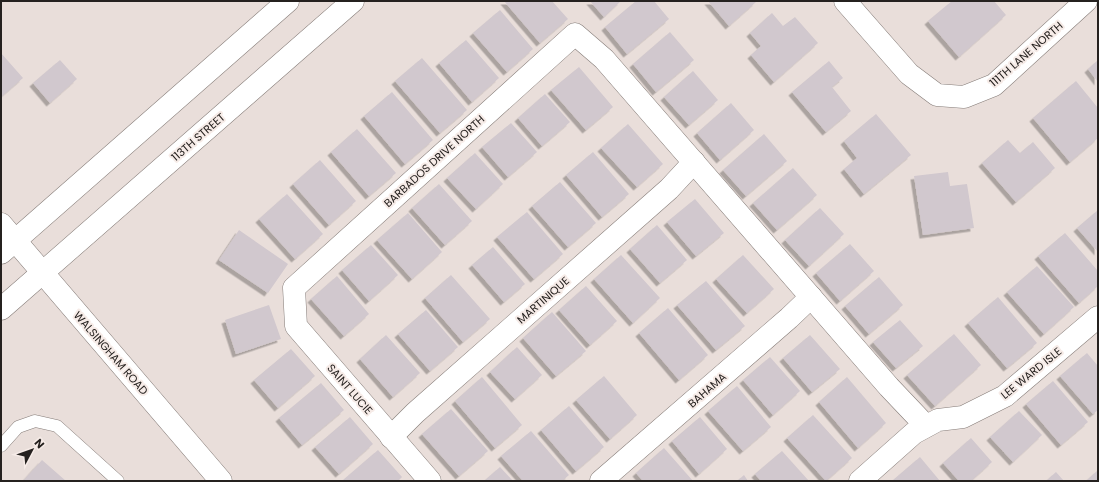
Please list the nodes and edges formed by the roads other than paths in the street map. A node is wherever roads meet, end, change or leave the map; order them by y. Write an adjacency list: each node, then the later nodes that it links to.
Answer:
1 (288, 1): 7 (street)
2 (354, 1): 8 (street, 113TH STREET)
3 (845, 1): 4 (street, 111TH LANE NORTH)
4 (1086, 1)
5 (694, 162): 9 (street, BARBADOS DRIVE NORTH); 10 (street); 14 (street, MARTINIQUE)
6 (1, 224): 7 (street, WALSINGHAM ROAD)
7 (8, 247): 8 (street, WALSINGHAM ROAD)
8 (42, 273): 11 (street, 113TH STREET); 17 (street, WALSINGHAM ROAD)
9 (294, 288): 14 (street, SAINT LUCIE)
10 (811, 297): 13 (street); 19 (street, BAHAMA)
11 (1, 309)
12 (1098, 317): 13 (street, LEE WARD ISLE)
13 (926, 426): 20 (street, LEE WARD ISLE)
14 (391, 437): 18 (street, SAINT LUCIE)
15 (1, 446): 16 (lane)
16 (118, 481)
17 (222, 481)
18 (430, 481)
19 (601, 481)
20 (860, 481)

